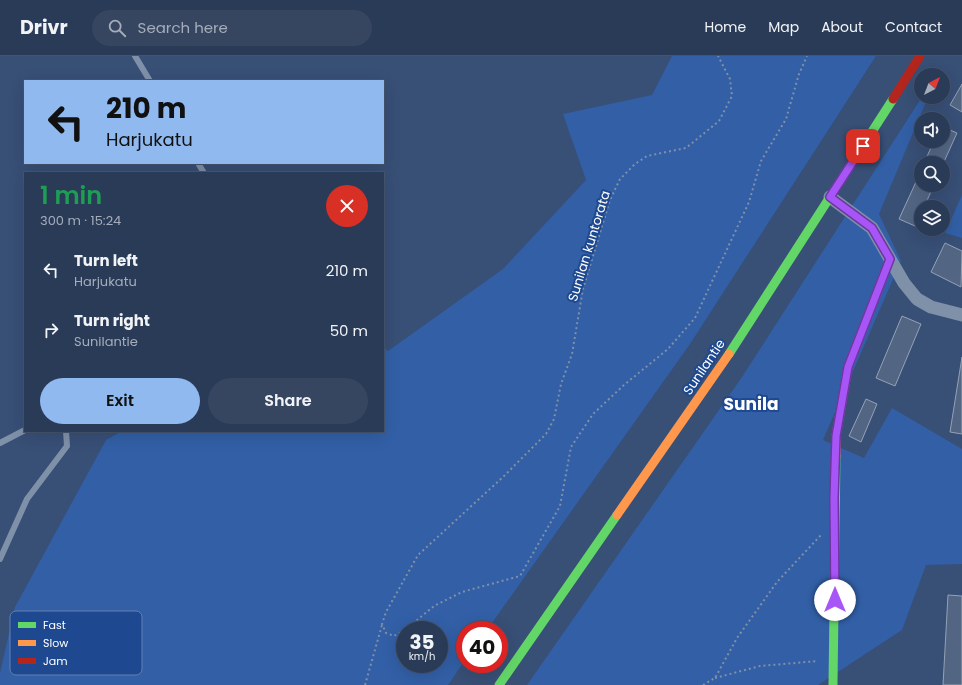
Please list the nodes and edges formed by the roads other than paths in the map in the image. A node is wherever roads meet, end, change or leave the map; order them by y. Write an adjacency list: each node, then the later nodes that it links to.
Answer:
1 (135, 56): 3 (lane)
2 (920, 56): 4 (street, Sunilantie)
3 (149, 80)
4 (830, 197): 5 (street); 11 (street, Sunilantie)
5 (890, 259): 6 (street); 12 (street)
6 (962, 315)
7 (24, 431): 9 (lane)
8 (66, 432): 10 (lane)
9 (0, 443)
10 (0, 559)
11 (499, 685)
12 (833, 685)

